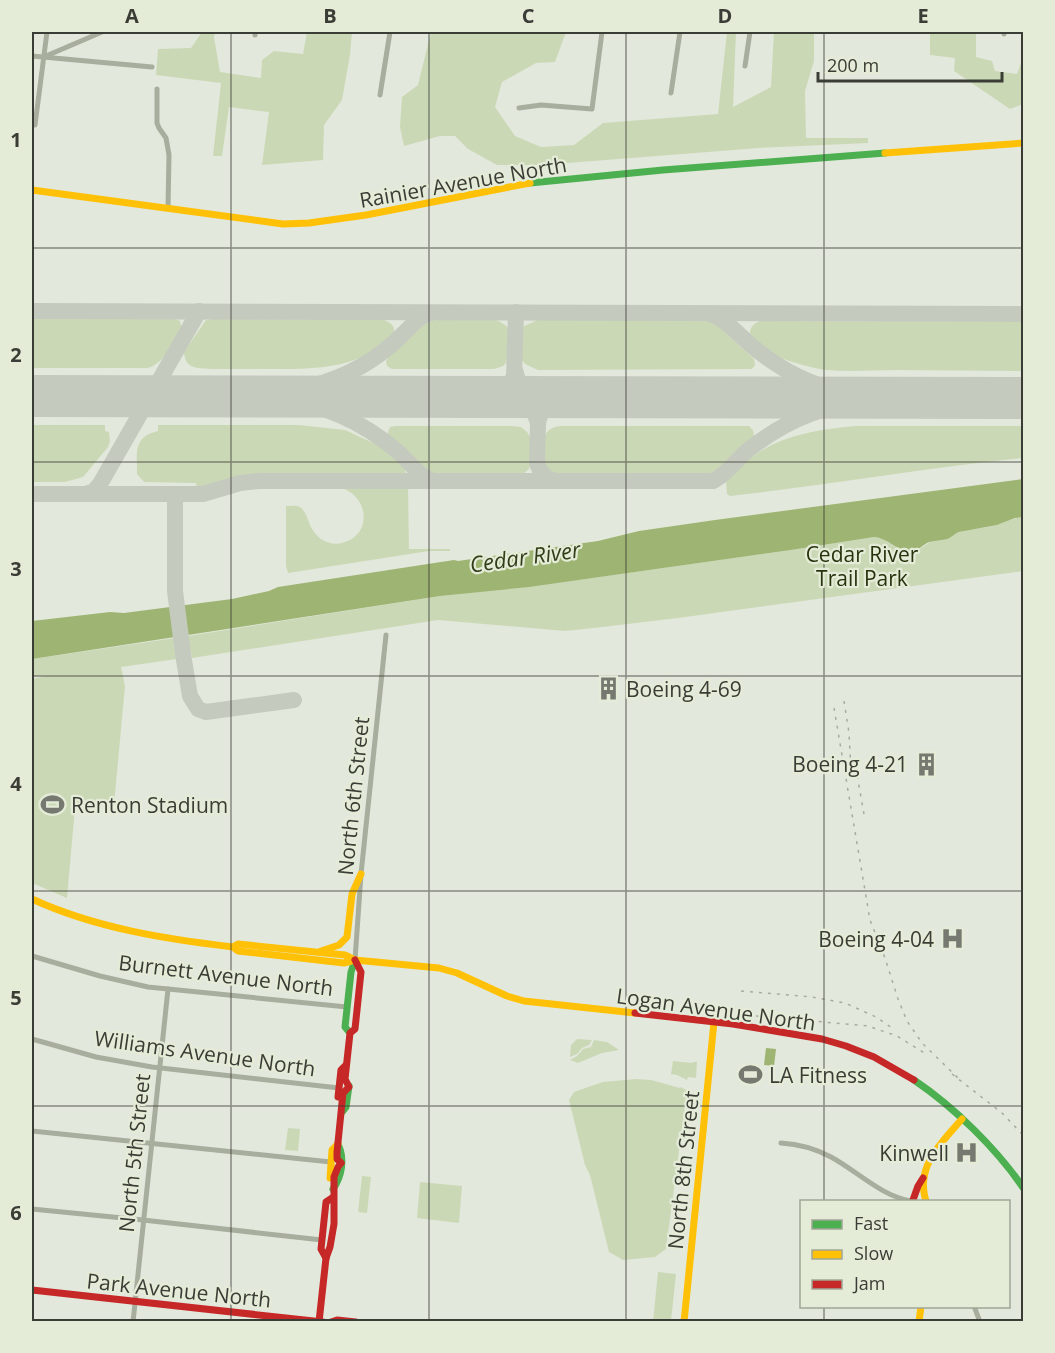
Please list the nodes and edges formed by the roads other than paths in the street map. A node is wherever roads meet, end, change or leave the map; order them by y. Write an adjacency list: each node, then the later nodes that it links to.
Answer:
1 (47, 32): 8 (street)
2 (102, 32): 8 (street)
3 (390, 32): 13 (street)
4 (602, 32): 14 (street)
5 (680, 32): 12 (street)
6 (750, 32): 9 (street)
7 (32, 56): 8 (street)
8 (43, 58): 10 (street); 15 (street)
9 (745, 66)
10 (152, 67)
11 (157, 89): 18 (street)
12 (671, 93)
13 (380, 96)
14 (519, 108)
15 (33, 125)
16 (1023, 143): 18 (main road, Rainier Avenue North)
17 (32, 190): 18 (main road, Rainier Avenue North)
18 (168, 209)
19 (386, 635): 20 (street, North 6th Street)
20 (361, 874): 23 (main road); 25 (street, North 6th Street)
21 (32, 900): 22 (main road, Logan Avenue North)
22 (233, 947): 23 (main road, Logan Avenue North); 25 (main road, Logan Avenue North)
23 (316, 952): 25 (main road, Logan Avenue North)
24 (32, 956): 26 (street, Burnett Avenue North)
25 (355, 960): 27 (main road, North 6th Street); 28 (main road, Logan Avenue North); 29 (main road, North 6th Street)
26 (168, 989): 27 (street, Burnett Avenue North); 32 (street, North 5th Street)
27 (347, 1007): 29 (main road, North 6th Street)
28 (714, 1022): 35 (main road, Logan Avenue North); 60 (main road, North 8th Street)
29 (350, 1033): 31 (main road, North 6th Street)
30 (32, 1039): 32 (street, Williams Avenue North)
31 (346, 1065): 33 (main road, North 6th Street); 34 (main road, North 6th Street)
32 (159, 1068): 33 (street, Williams Avenue North); 37 (street, North 5th Street)
33 (339, 1088): 34 (main road, North 6th Street)
34 (341, 1114): 39 (main road, North 6th Street)
35 (962, 1119): 41 (main road); 43 (main road, Logan Avenue North)
36 (32, 1131): 37 (street)
37 (151, 1143): 40 (street); 51 (street, North 5th Street)
38 (781, 1143): 44 (street)
39 (338, 1144): 40 (main road, North 6th Street); 42 (main road, North 6th Street)
40 (331, 1162): 42 (main road, North 6th Street)
41 (923, 1178): 48 (main road); 49 (main road)
42 (333, 1189): 45 (main road, North 6th Street)
43 (1023, 1189)
44 (889, 1194): 46 (street); 47 (street)
45 (332, 1198): 52 (main road, North 6th Street); 53 (main road, North 6th Street)
46 (894, 1200)
47 (908, 1200)
48 (911, 1200)
49 (926, 1200)
50 (32, 1209): 51 (street)
51 (143, 1220): 52 (street); 55 (street, North 5th Street)
52 (322, 1240): 53 (main road, North 6th Street)
53 (326, 1258): 56 (main road, North 6th Street)
54 (32, 1290): 55 (main road, Park Avenue North)
55 (135, 1301): 56 (main road, Park Avenue North); 57 (street, North 5th Street)
56 (320, 1321)
57 (133, 1322)
58 (331, 1322): 59 (main road)
59 (356, 1322)
60 (684, 1322)

